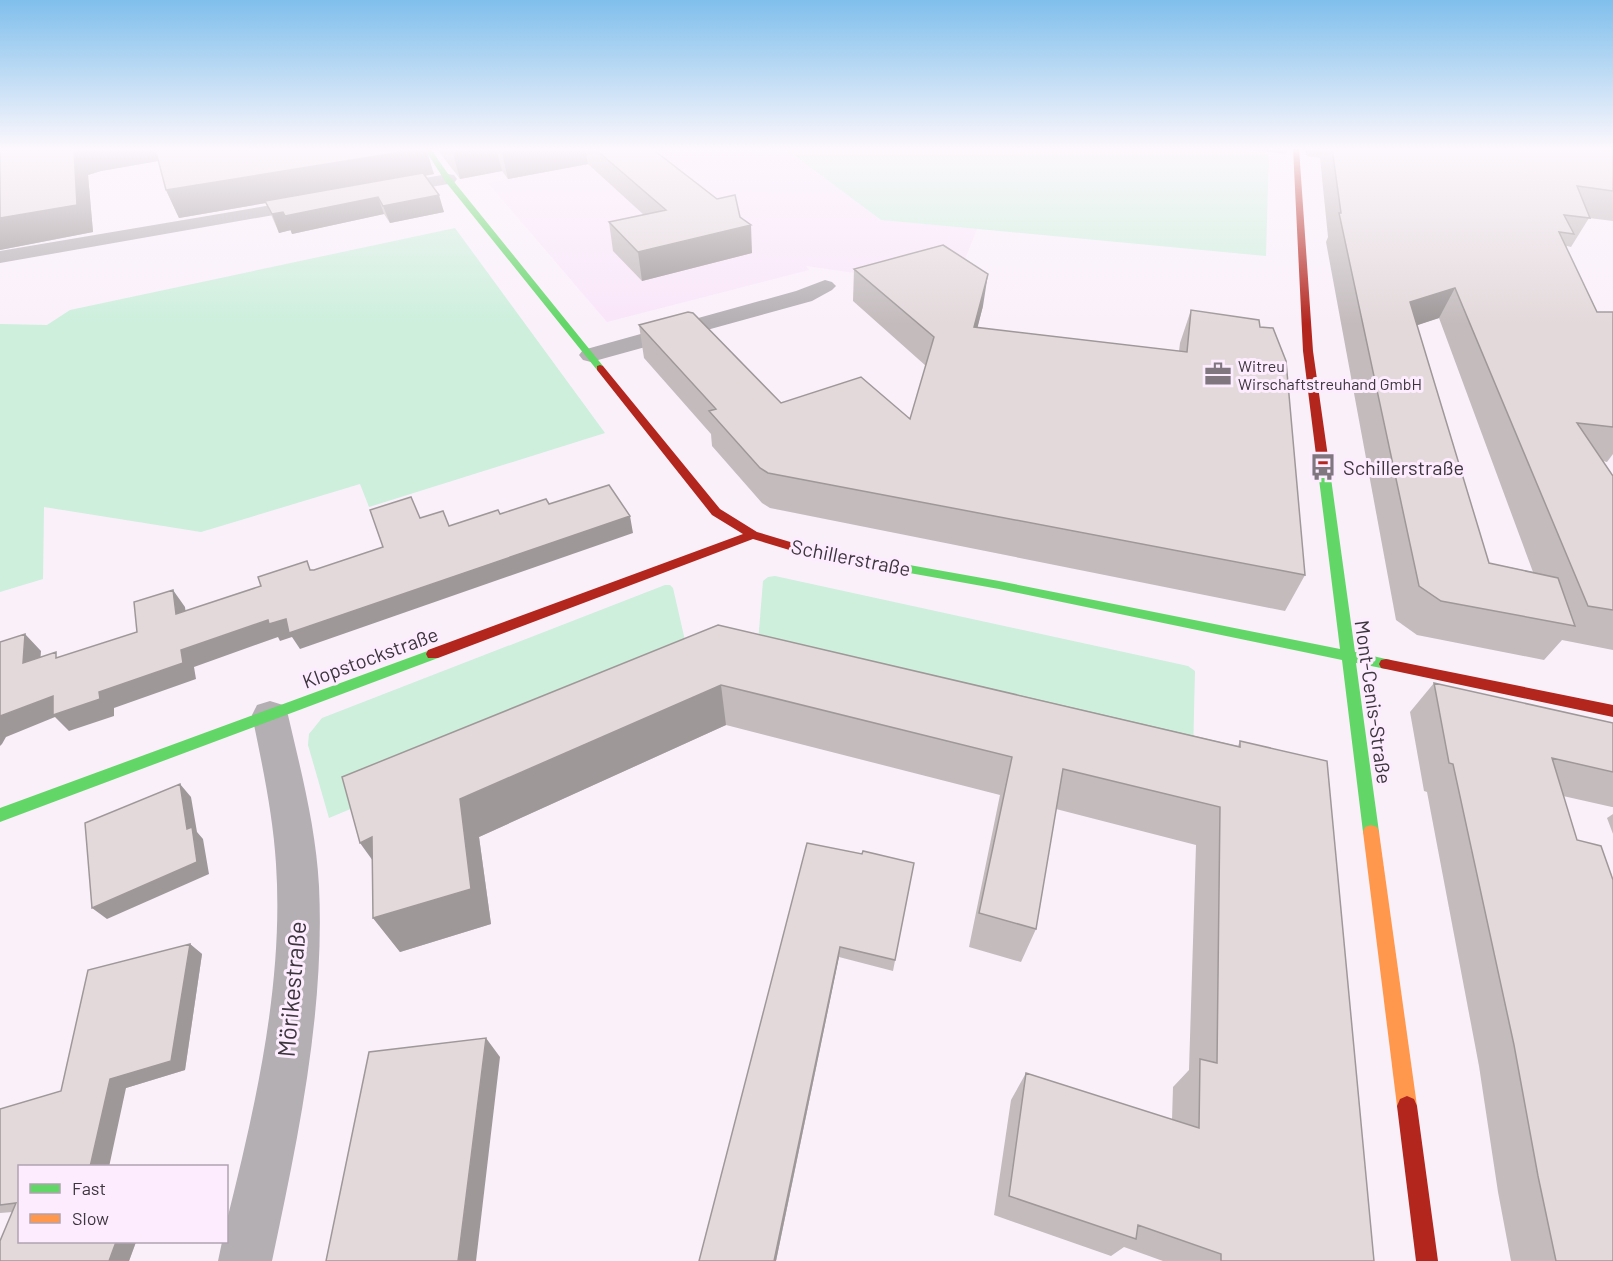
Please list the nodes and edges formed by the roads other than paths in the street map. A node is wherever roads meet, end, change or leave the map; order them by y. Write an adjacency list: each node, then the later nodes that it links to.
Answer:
1 (292, 207): 4 (street)
2 (471, 207): 6 (street, Schillerstraße)
3 (1299, 207): 8 (street, Mont-Cenis-Straße)
4 (0, 257)
5 (825, 286): 6 (street)
6 (591, 355): 7 (street, Schillerstraße)
7 (753, 536): 8 (street, Schillerstraße); 10 (street, Klopstockstraße)
8 (1348, 656): 9 (street, Schillerstraße); 13 (street, Mont-Cenis-Straße)
9 (1613, 711)
10 (270, 715): 11 (street, Klopstockstraße); 12 (street, Mörikestraße)
11 (0, 815)
12 (245, 1261)
13 (1428, 1261)

